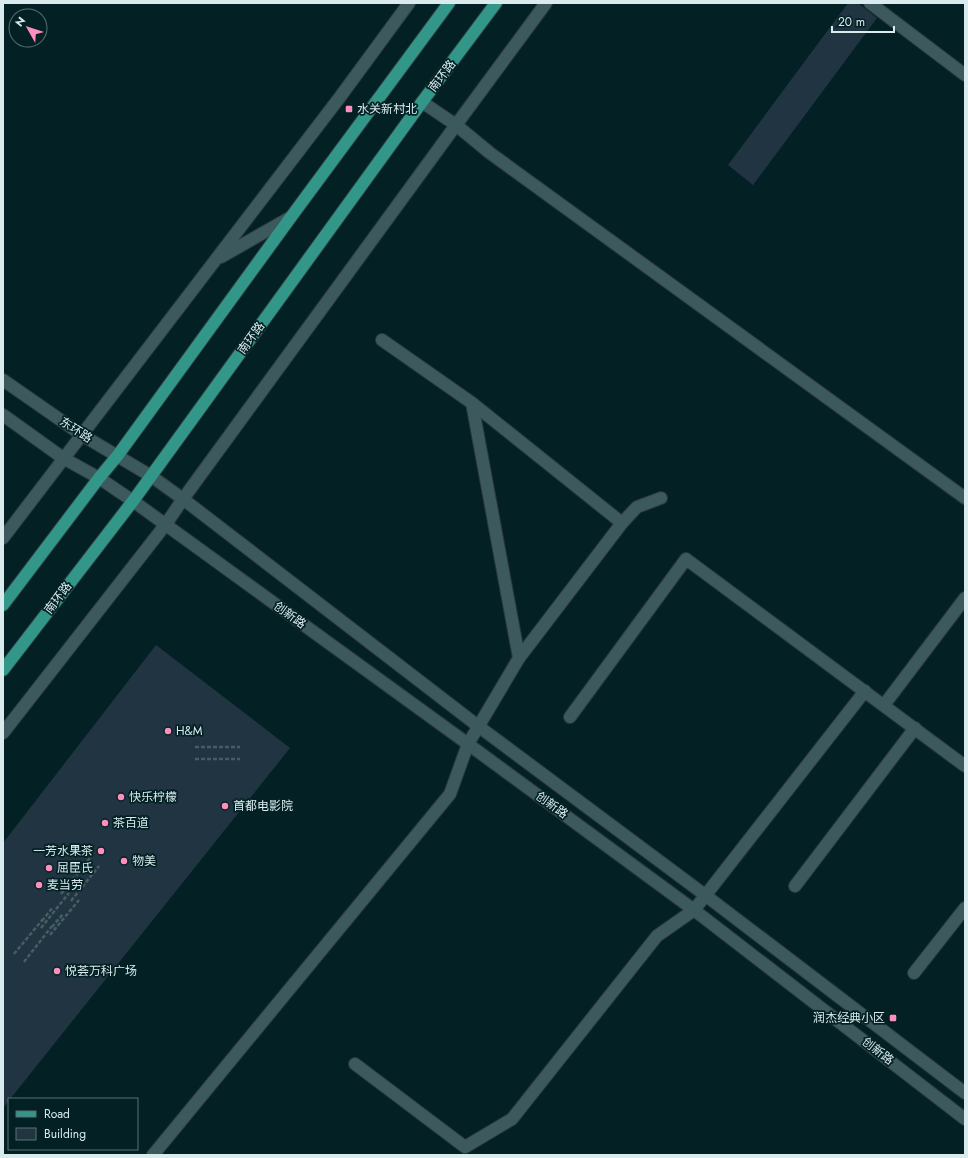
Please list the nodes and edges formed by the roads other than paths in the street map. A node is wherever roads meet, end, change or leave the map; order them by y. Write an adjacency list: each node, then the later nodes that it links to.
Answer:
1 (409, 3): 10 (street)
2 (449, 3): 9 (main road)
3 (496, 3): 7 (main road, 南环路)
4 (546, 3): 8 (street)
5 (870, 3): 6 (street)
6 (965, 75)
7 (422, 102): 8 (street); 18 (main road, 南环路)
8 (456, 125): 21 (street); 22 (street)
9 (291, 217): 10 (street); 16 (main road)
10 (217, 259): 15 (street)
11 (382, 340): 13 (street)
12 (3, 380): 15 (street, 东环路)
13 (472, 403): 24 (street); 29 (street)
14 (3, 415): 17 (street)
15 (82, 435): 16 (street, 东环路); 17 (street)
16 (118, 455): 18 (street, 东环路); 19 (main road)
17 (63, 458): 19 (street); 26 (street)
18 (151, 476): 22 (street, 创新路); 23 (main road, 南环路)
19 (99, 478): 23 (street); 28 (main road)
20 (661, 498): 24 (street)
21 (965, 498)
22 (183, 499): 25 (street); 34 (street, 创新路)
23 (133, 501): 25 (street, 创新路); 30 (main road, 南环路)
24 (622, 523): 29 (street)
25 (166, 524): 36 (street); 37 (street, 创新路)
26 (3, 538)
27 (965, 598): 32 (street)
28 (3, 605)
29 (519, 658): 34 (street)
30 (3, 670)
31 (865, 691): 32 (street); 33 (street); 40 (street)
32 (884, 705): 35 (street)
33 (570, 717)
34 (478, 726): 37 (street); 40 (street, 创新路)
35 (915, 728): 38 (street); 39 (street)
36 (3, 733)
37 (468, 744): 42 (street, 创新路); 47 (street)
38 (965, 766)
39 (795, 886)
40 (705, 895): 42 (street); 45 (street, 创新路)
41 (965, 908): 43 (street)
42 (694, 910): 44 (street); 46 (street, 创新路)
43 (914, 973)
44 (355, 1064)
45 (965, 1093)
46 (965, 1119)
47 (154, 1155)

